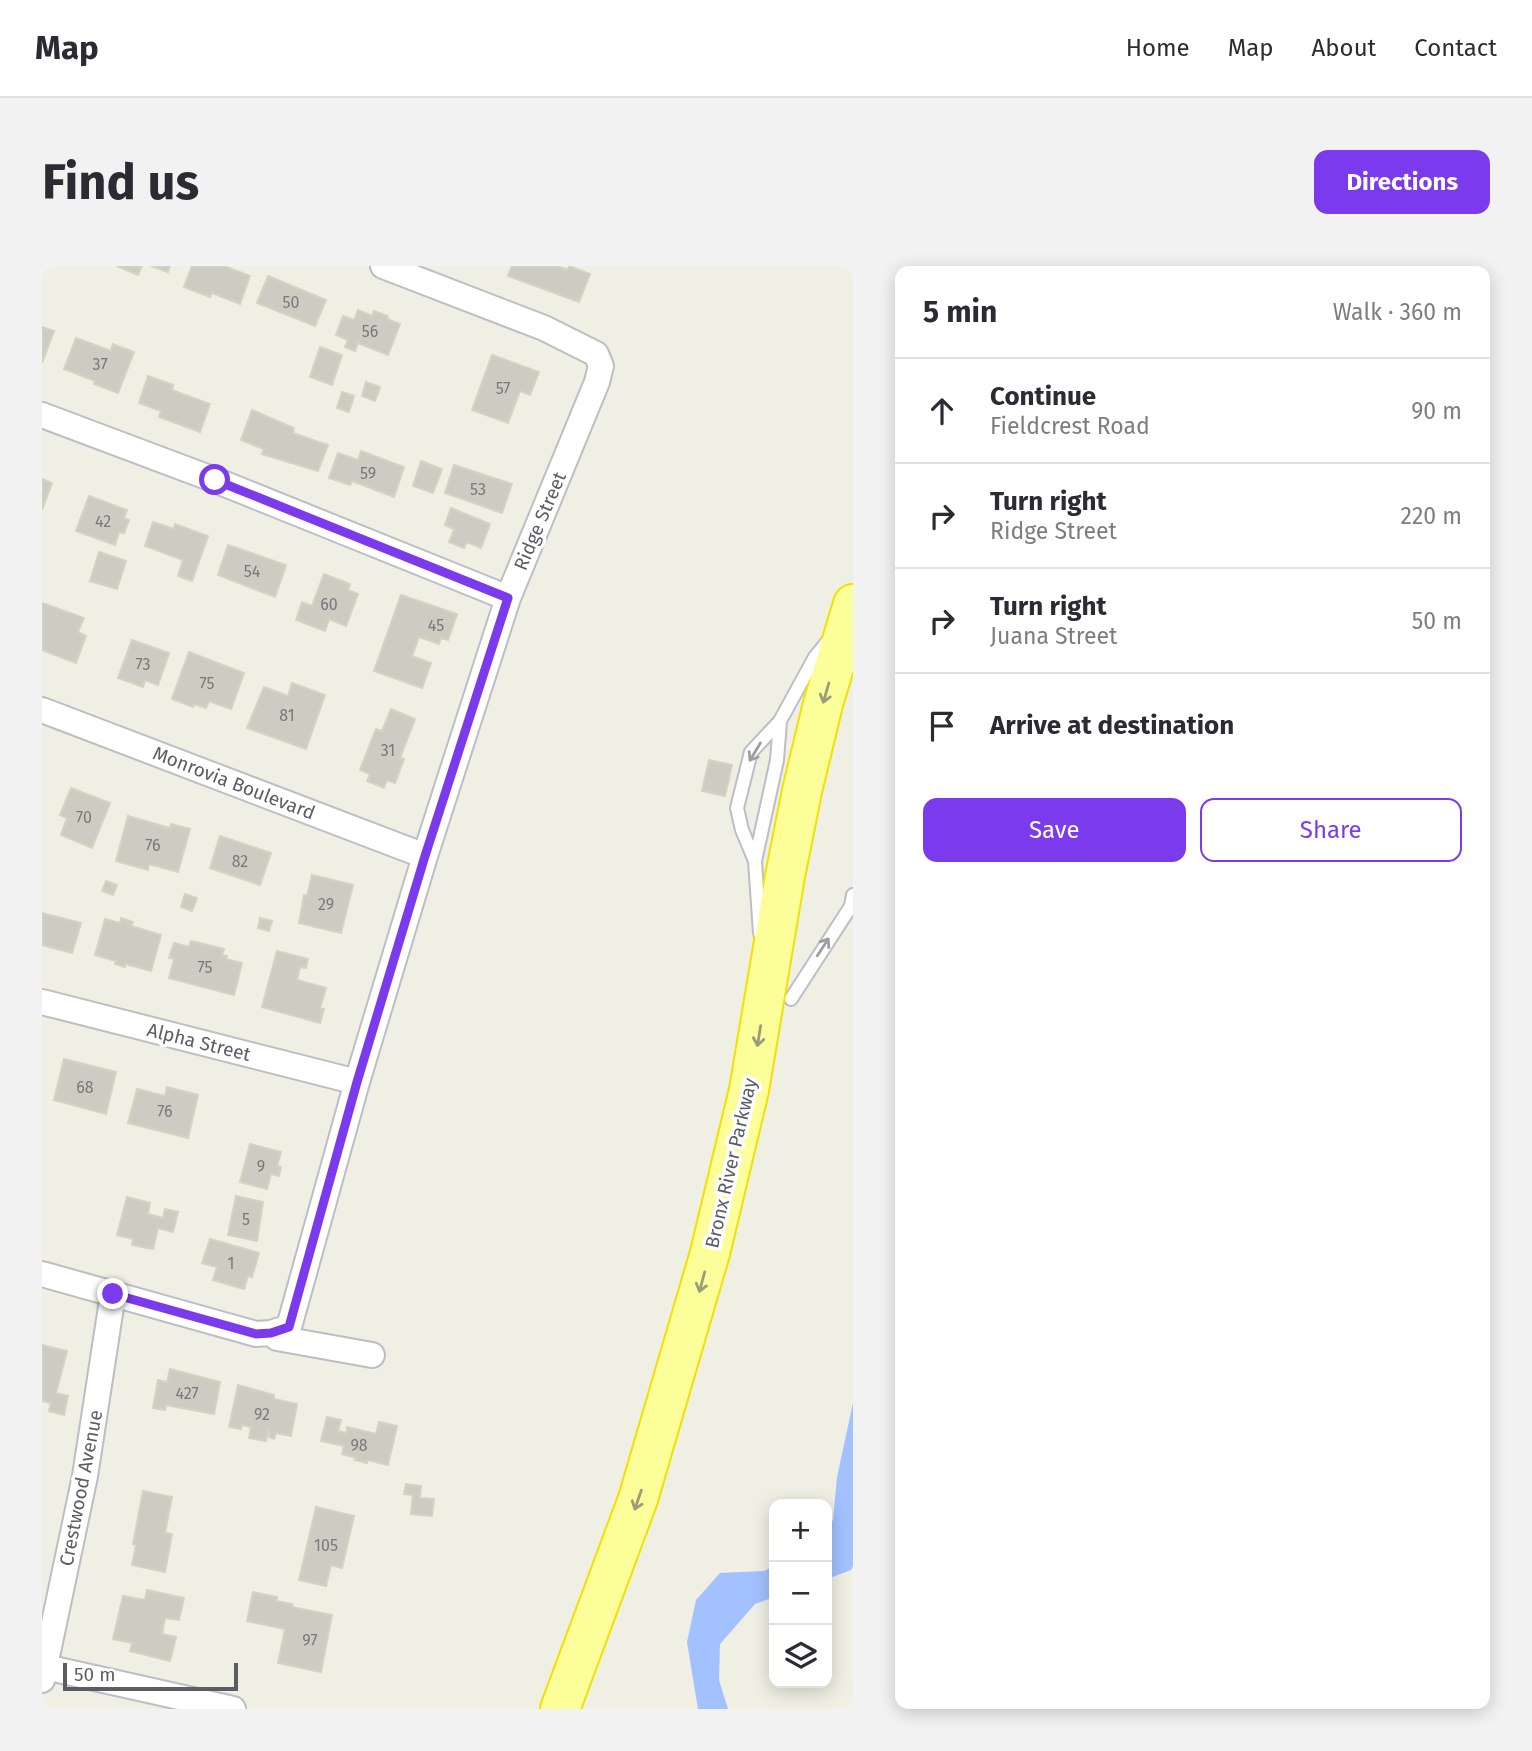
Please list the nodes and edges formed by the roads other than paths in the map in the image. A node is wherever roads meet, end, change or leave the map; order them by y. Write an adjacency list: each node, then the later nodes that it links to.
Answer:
1 (383, 266): 3 (street, Ridge Street)
2 (42, 415): 3 (street)
3 (508, 598): 8 (street, Ridge Street)
4 (851, 610): 7 (lane); 11 (highway, Bronx River Parkway, one-way to 11)
5 (853, 692): 11 (highway, Bronx River Parkway)
6 (42, 710): 8 (street, Monrovia Boulevard)
7 (780, 721): 9 (lane); 9 (lane, one-way to 9)
8 (425, 856): 13 (street, Ridge Street)
9 (755, 861): 11 (lane)
10 (853, 895): 11 (lane, one-way to 10)
11 (779, 997): 20 (highway, Bronx River Parkway, one-way to 20); 21 (highway, Bronx River Parkway)
12 (42, 1002): 13 (street, Alpha Street)
13 (357, 1082): 16 (street, Ridge Street)
14 (42, 1274): 15 (street)
15 (113, 1294): 16 (street); 18 (street, Crestwood Avenue)
16 (271, 1333): 17 (street)
17 (372, 1355)
18 (43, 1674): 19 (street)
19 (233, 1709)
20 (560, 1709)
21 (587, 1709)

